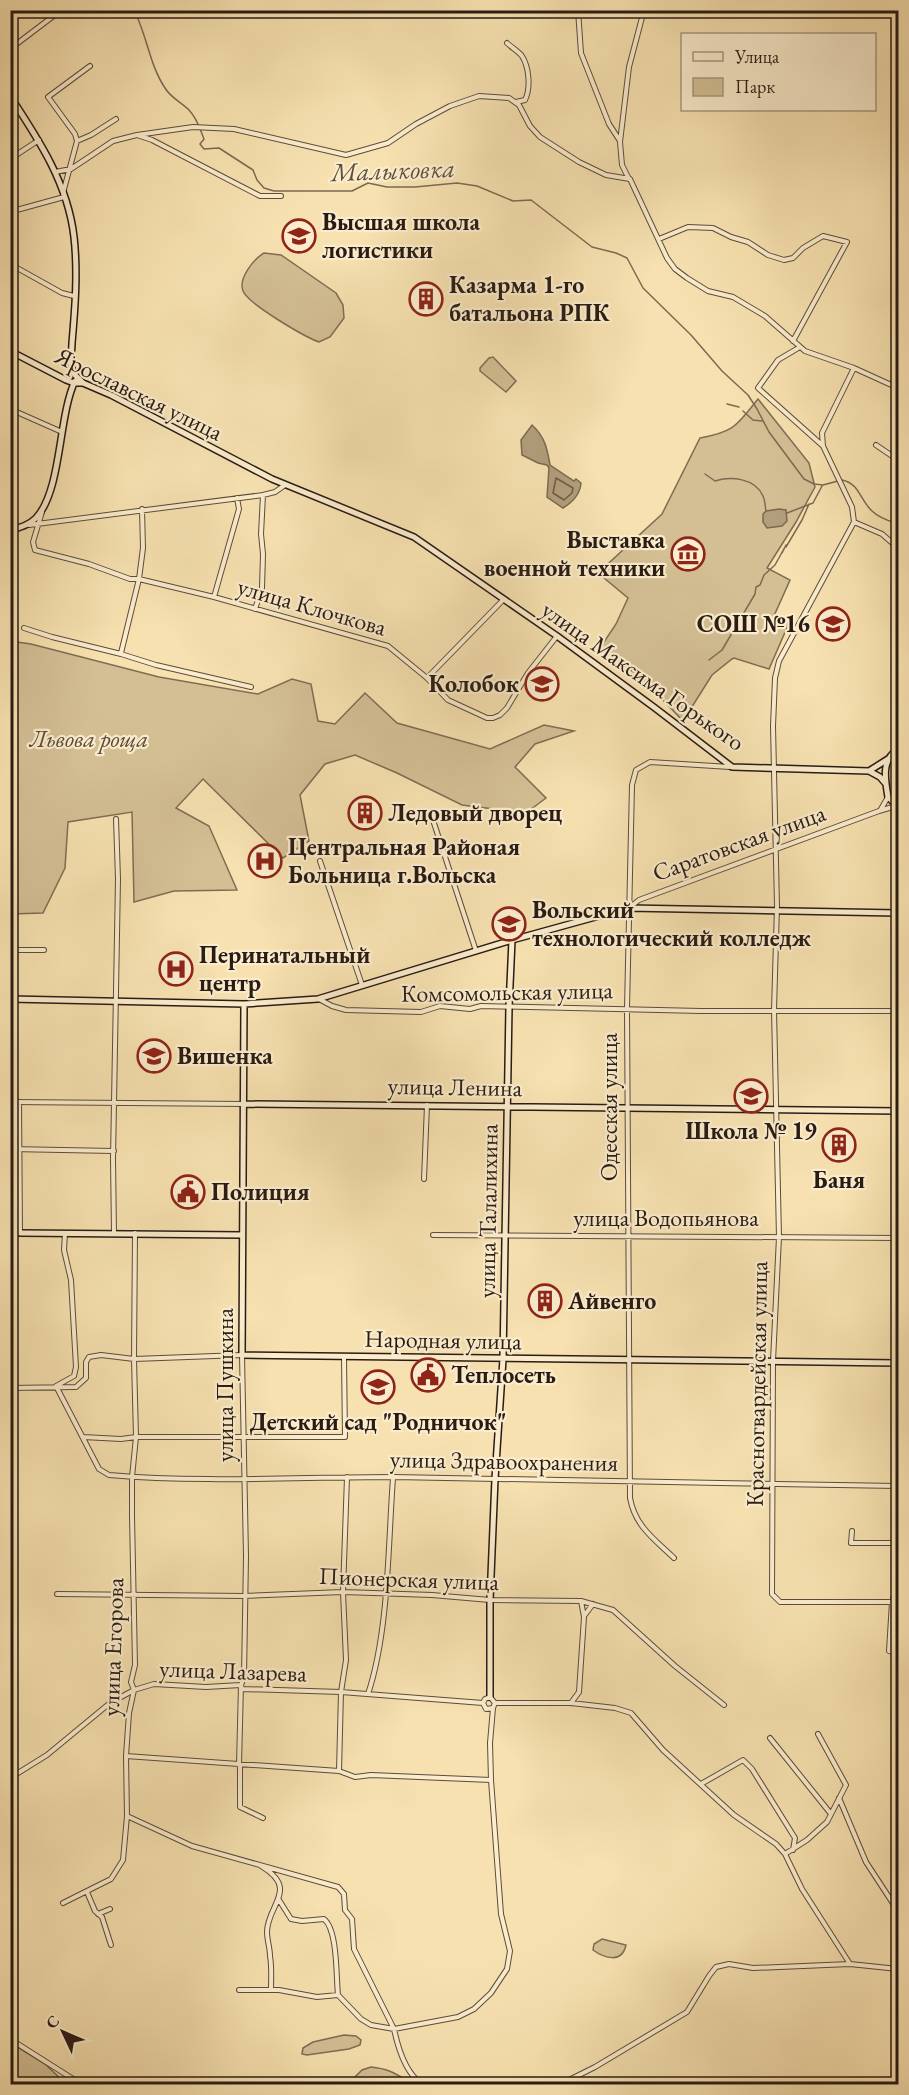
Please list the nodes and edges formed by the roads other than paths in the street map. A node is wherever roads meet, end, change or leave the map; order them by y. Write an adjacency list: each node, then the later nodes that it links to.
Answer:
1 (578, 10): 13 (street)
2 (644, 10): 13 (street)
3 (60, 11): 5 (street)
4 (507, 44): 8 (street)
5 (10, 49)
6 (90, 66): 12 (street)
7 (10, 96): 11 (street)
8 (516, 103): 10 (street); 17 (street)
9 (116, 119): 12 (street)
10 (136, 135): 15 (street); 19 (street)
11 (39, 140): 14 (street); 16 (street)
12 (77, 141): 15 (street)
13 (620, 141): 17 (street)
14 (10, 159)
15 (71, 169): 16 (street); 18 (street)
16 (55, 172): 18 (street)
17 (630, 179): 21 (street)
18 (63, 195): 20 (street); 23 (street)
19 (281, 196)
20 (10, 216)
21 (659, 239): 24 (street); 24 (street)
22 (10, 264): 23 (street)
23 (74, 296): 29 (street)
24 (793, 341): 25 (street)
25 (800, 347): 27 (street); 35 (street)
26 (10, 351): 29 (street, Ярославская улица)
27 (855, 368): 30 (street); 35 (street)
28 (898, 373): 30 (street)
29 (76, 380): 33 (street); 37 (street, Ярославская улица)
30 (892, 385): 31 (street)
31 (898, 388)
32 (10, 409): 33 (street)
33 (63, 433): 40 (street)
34 (876, 445): 36 (street)
35 (824, 446): 42 (street)
36 (898, 460)
37 (285, 485): 38 (street); 49 (street, улица Максима Горького)
38 (263, 495): 39 (street); 50 (street)
39 (237, 498): 41 (street); 48 (street)
40 (43, 509): 43 (street); 44 (street)
41 (142, 509): 43 (street); 47 (street)
42 (854, 522): 46 (street); 59 (street, Красногвардейская улица)
43 (38, 524): 44 (street); 47 (street, улица Клочкова)
44 (27, 525): 45 (street)
45 (10, 530)
46 (898, 548)
47 (139, 579): 48 (street, улица Клочкова); 53 (street)
48 (214, 597): 50 (street, улица Клочкова)
49 (504, 599): 52 (street, улица Максима Горького); 54 (street)
50 (255, 609): 54 (street, улица Клочкова)
51 (24, 628): 53 (street)
52 (557, 636): 54 (street, улица Клочкова); 58 (street, улица Максима Горького)
53 (121, 654): 55 (street)
54 (427, 678)
55 (251, 687)
56 (898, 749): 57 (street)
57 (888, 759): 60 (street); 61 (street)
58 (732, 767): 59 (street, улица Максима Горького); 70 (street, Одесская улица)
59 (773, 767): 60 (street, улица Максима Горького); 68 (street, Красногвардейская улица)
60 (869, 771): 61 (street)
61 (886, 784): 62 (street)
62 (888, 797): 63 (street); 64 (street)
63 (897, 807): 64 (street, Саратовская улица); 67 (street)
64 (879, 811): 68 (street, Саратовская улица)
65 (431, 814): 76 (street)
66 (116, 819): 80 (street)
67 (898, 823)
68 (775, 848): 70 (street, Саратовская улица); 71 (street, Красногвардейская улица)
69 (320, 861): 77 (street)
70 (628, 908): 71 (street); 73 (street, Саратовская улица); 83 (street, Одесская улица)
71 (777, 912): 72 (street); 84 (street, Красногвардейская улица)
72 (898, 914)
73 (512, 940): 76 (street, Саратовская улица); 82 (street, улица Талалихина)
74 (10, 950): 75 (street)
75 (44, 950)
76 (476, 951): 77 (street, Саратовская улица)
77 (362, 985): 79 (street, Саратовская улица)
78 (10, 999): 80 (street, Комсомольская улица)
79 (318, 999): 81 (street, Комсомольская улица); 82 (street, Комсомольская улица)
80 (116, 1001): 81 (street, Комсомольская улица); 88 (street)
81 (244, 1004): 89 (street, улица Пушкина)
82 (509, 1007): 83 (street, Комсомольская улица); 91 (street, улица Талалихина)
83 (627, 1008): 84 (street, Комсомольская улица); 92 (street, Одесская улица)
84 (774, 1010): 85 (street, Комсомольская улица); 93 (street, Красногвардейская улица)
85 (898, 1011)
86 (10, 1102): 87 (street, улица Ленина)
87 (19, 1102): 88 (street, улица Ленина); 96 (street)
88 (114, 1103): 89 (street, улица Ленина); 97 (street)
89 (244, 1104): 90 (street, улица Ленина); 104 (street, улица Пушкина)
90 (427, 1105): 91 (street, улица Ленина); 98 (street)
91 (508, 1106): 92 (street, улица Ленина); 106 (street, улица Талалихина)
92 (627, 1108): 93 (street, улица Ленина); 107 (street, Одесская улица)
93 (776, 1109): 94 (street, улица Ленина); 108 (street, Красногвардейская улица)
94 (898, 1111)
95 (10, 1149): 96 (street)
96 (19, 1149): 97 (street); 100 (street)
97 (114, 1151): 102 (street)
98 (424, 1179)
99 (10, 1233): 100 (street)
100 (20, 1233): 101 (street)
101 (65, 1233): 102 (street); 118 (street)
102 (114, 1233): 103 (street)
103 (135, 1233): 104 (street); 113 (street, улица Егорова)
104 (242, 1235): 111 (street, улица Пушкина)
105 (433, 1235): 106 (street, улица Водопьянова)
106 (506, 1235): 107 (street, улица Водопьянова); 114 (street, улица Талалихина)
107 (627, 1235): 108 (street, улица Водопьянова); 115 (street, Одесская улица)
108 (779, 1237): 109 (street, улица Водопьянова); 116 (street, Красногвардейская улица)
109 (898, 1238)
110 (898, 1314): 117 (street)
111 (242, 1355): 112 (street, Народная улица); 113 (street, Народная улица); 122 (street, улица Пушкина)
112 (344, 1357): 114 (street, Народная улица); 122 (street)
113 (134, 1359): 118 (street, Народная улица); 121 (street, улица Егорова)
114 (503, 1359): 115 (street, Народная улица); 126 (street, улица Талалихина)
115 (629, 1359): 116 (street, Народная улица); 128 (street, Одесская улица)
116 (773, 1361): 117 (street, Народная улица); 129 (street, Красногвардейская улица)
117 (898, 1363): 130 (street)
118 (56, 1386): 119 (street, Народная улица); 120 (street)
119 (10, 1388)
120 (79, 1433): 121 (street); 123 (street, улица Здравоохранения)
121 (136, 1437): 122 (street); 123 (street, улица Егорова)
122 (243, 1438): 127 (street, улица Пушкина)
123 (132, 1477): 127 (street, улица Здравоохранения); 135 (street, улица Егорова)
124 (346, 1477): 125 (street, улица Здравоохранения); 127 (street, улица Здравоохранения); 134 (street)
125 (393, 1477): 126 (street, улица Здравоохранения); 136 (street)
126 (495, 1479): 128 (street, улица Здравоохранения); 139 (street, улица Талалихина)
127 (243, 1480): 138 (street, улица Пушкина)
128 (631, 1481): 129 (street, улица Здравоохранения); 133 (street, Одесская улица)
129 (771, 1485): 130 (street, улица Здравоохранения); 141 (street, Красногвардейская улица)
130 (898, 1486): 132 (street)
131 (852, 1531): 132 (street)
132 (895, 1544): 141 (street)
133 (674, 1558)
134 (343, 1592): 136 (street, Пионерская улица); 138 (street, Пионерская улица); 148 (street)
135 (135, 1593): 137 (street, Пионерская улица); 138 (street, Пионерская улица); 147 (street, улица Егорова)
136 (385, 1593): 139 (street, Пионерская улица); 149 (street)
137 (57, 1594)
138 (244, 1596): 146 (street, улица Пушкина)
139 (490, 1600): 140 (street, Пионерская улица); 150 (street, улица Талалихина)
140 (581, 1601): 143 (street, Пионерская улица); 144 (street)
141 (892, 1602): 142 (street); 145 (street)
142 (898, 1602)
143 (593, 1604): 144 (street); 153 (street, Пионерская улица)
144 (584, 1617): 152 (street)
145 (898, 1654)
146 (242, 1687): 147 (street, улица Лазарева); 148 (street, улица Лазарева); 158 (street, улица Пушкина)
147 (134, 1690): 157 (street, улица Егорова); 160 (street, улица Лазарева)
148 (341, 1692): 149 (street, улица Лазарева); 159 (street)
149 (368, 1694): 151 (street, улица Лазарева)
150 (490, 1697): 151 (street); 154 (street)
151 (483, 1703): 154 (street)
152 (571, 1703): 154 (street); 162 (street)
153 (724, 1705)
154 (494, 1706): 161 (street)
155 (818, 1734): 163 (street)
156 (770, 1738): 164 (street)
157 (126, 1756): 158 (street); 165 (street, улица Егорова)
158 (240, 1765): 159 (street); 166 (street, улица Пушкина)
159 (339, 1771): 161 (street)
160 (10, 1778)
161 (491, 1780): 182 (street)
162 (701, 1784): 167 (street); 168 (street)
163 (839, 1798): 164 (street); 174 (street)
164 (831, 1814): 167 (street)
165 (127, 1816): 169 (street); 170 (street, улица Егорова)
166 (263, 1818)
167 (794, 1850): 168 (street)
168 (785, 1854): 177 (street)
169 (255, 1863): 171 (street); 182 (street)
170 (87, 1892): 172 (street, улица Егорова); 175 (street)
171 (279, 1899): 180 (street); 181 (street)
172 (63, 1903)
173 (110, 1909): 175 (street)
174 (898, 1911)
175 (98, 1914): 176 (street)
176 (111, 1945)
177 (850, 1964): 178 (street); 186 (street)
178 (898, 1969)
179 (239, 1990): 180 (street)
180 (272, 1990): 181 (street)
181 (338, 1995): 182 (street)
182 (394, 2029): 185 (street)
183 (10, 2039): 184 (street)
184 (81, 2085)
185 (422, 2085)
186 (561, 2085)

